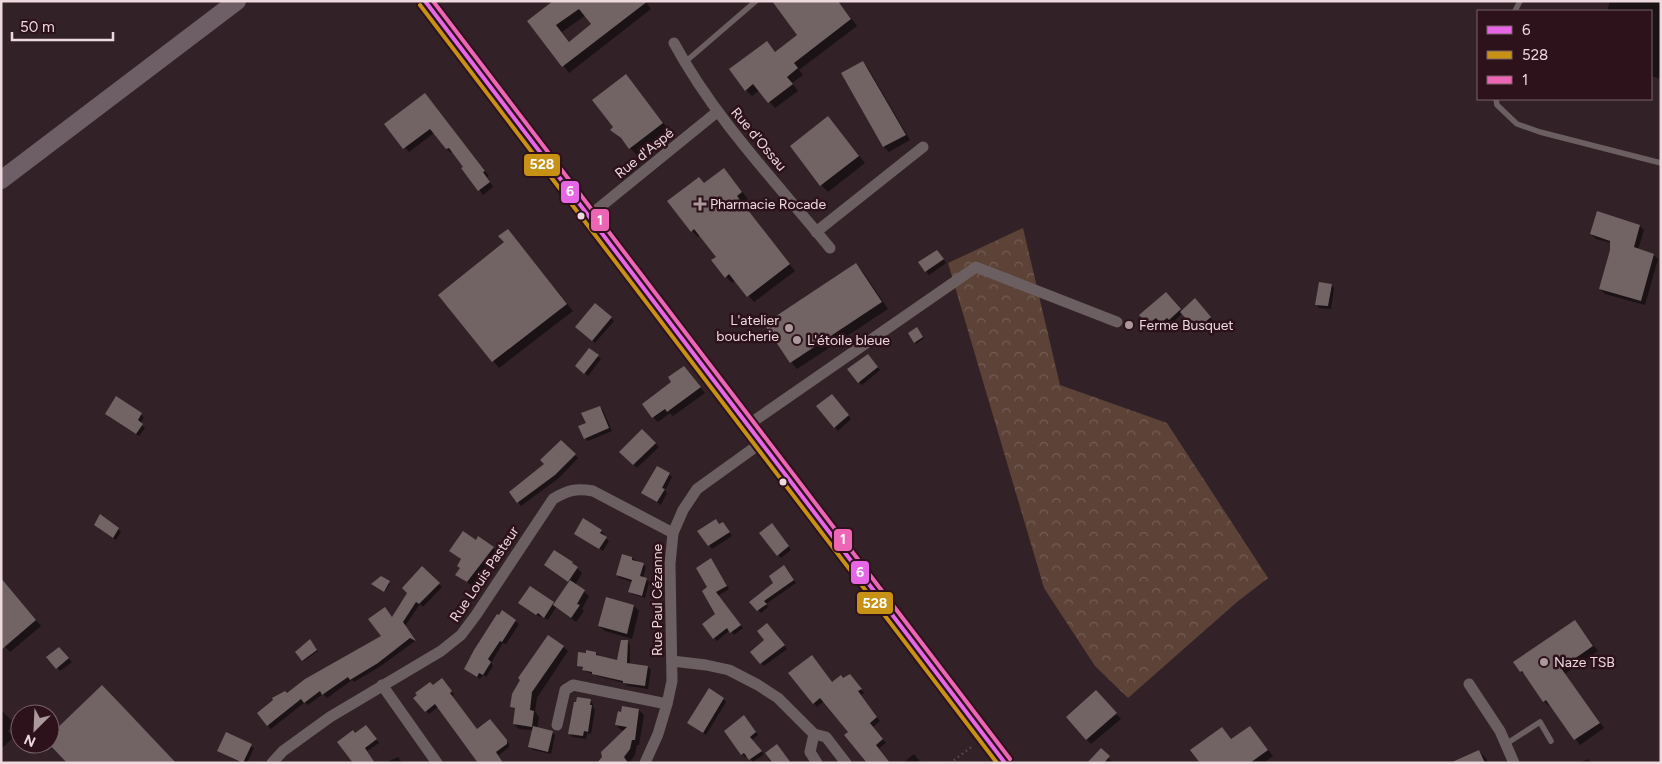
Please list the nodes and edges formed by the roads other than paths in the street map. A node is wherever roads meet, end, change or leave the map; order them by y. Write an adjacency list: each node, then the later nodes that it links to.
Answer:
1 (237, 1): 10 (main road)
2 (424, 1): 11 (main road)
3 (756, 1): 5 (lane)
4 (674, 43): 5 (street, Rue d'Ossau)
5 (684, 63): 7 (street, Rue d'Ossau)
6 (1496, 100): 9 (lane)
7 (717, 112): 11 (street, Rue d'Aspé); 12 (street, Rue d'Ossau)
8 (923, 148): 12 (street)
9 (1661, 163)
10 (1, 180)
11 (589, 216): 15 (main road)
12 (816, 232): 13 (street, Rue d'Ossau)
13 (830, 248)
14 (1117, 322): 15 (street)
15 (748, 425): 16 (main road)
16 (761, 443): 17 (street, Rue Paul Cézanne); 31 (main road)
17 (673, 533): 18 (street, Rue Paul Cézanne); 20 (street, Rue Louis Pasteur)
18 (672, 661): 21 (street, Rue Paul Cézanne); 23 (street)
19 (1469, 684): 25 (street)
20 (382, 685): 26 (street, Rue Louis Pasteur); 27 (street)
21 (667, 704): 22 (street); 28 (street, Rue Paul Cézanne)
22 (557, 725)
23 (814, 734): 29 (street); 30 (street)
24 (1551, 741): 25 (lane)
25 (1506, 744): 32 (street)
26 (272, 763)
27 (438, 763)
28 (645, 763)
29 (818, 763)
30 (846, 763)
31 (1004, 763)
32 (1514, 763)

